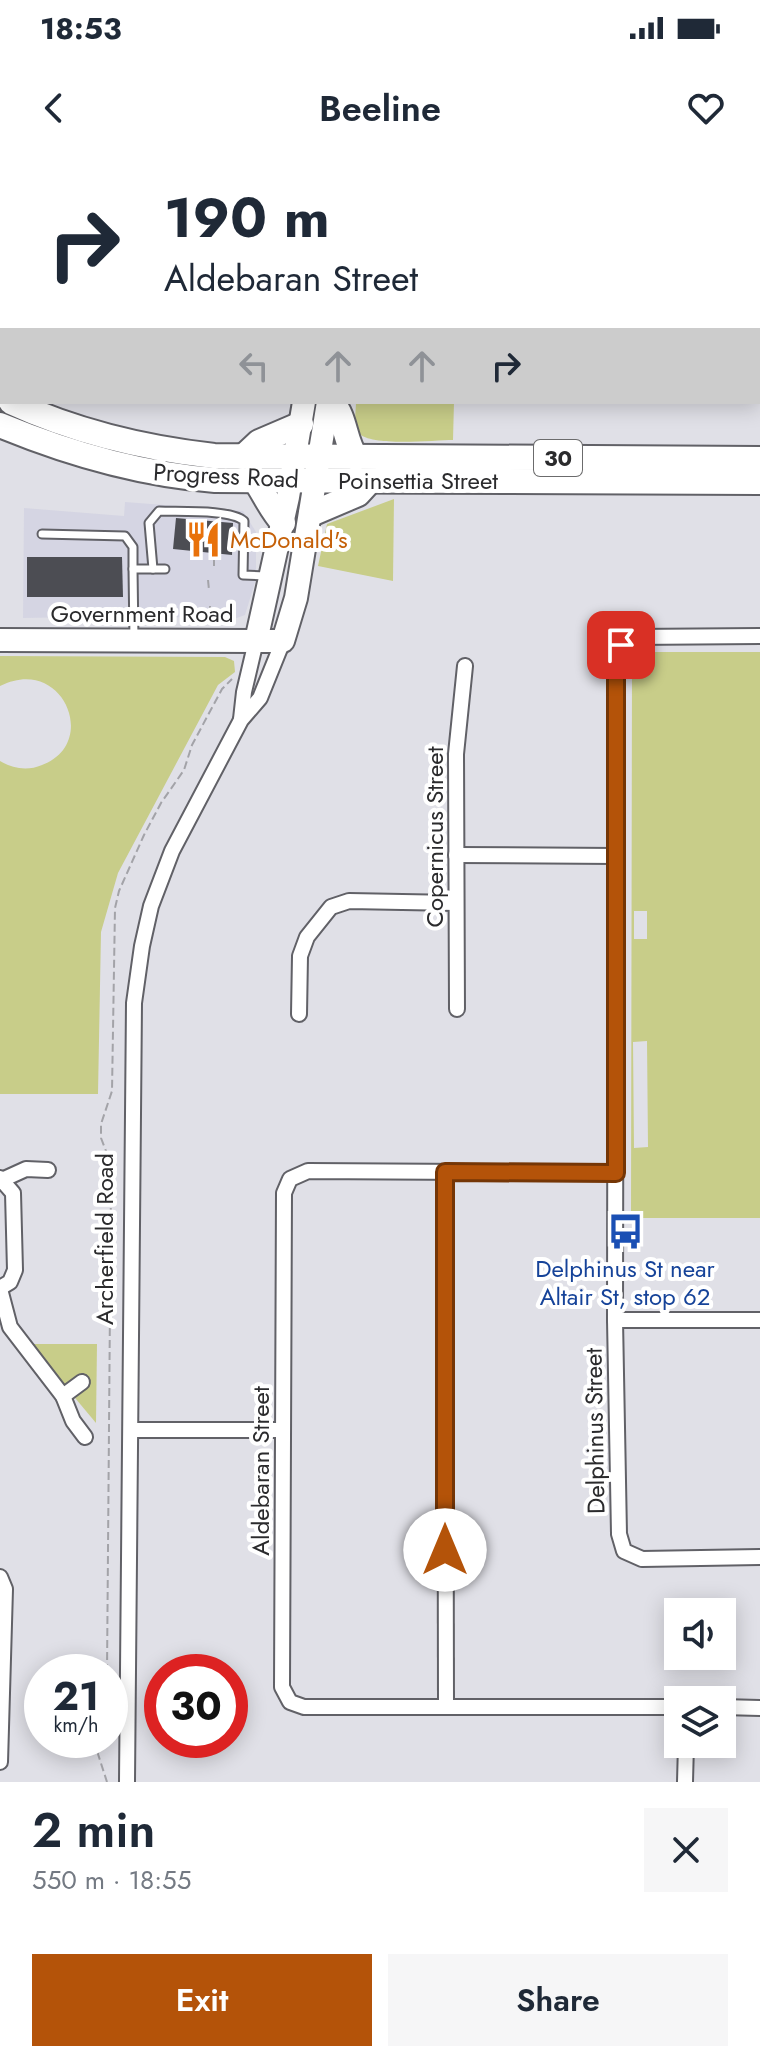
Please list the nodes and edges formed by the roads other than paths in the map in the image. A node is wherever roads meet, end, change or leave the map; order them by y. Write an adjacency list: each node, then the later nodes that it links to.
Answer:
1 (16, 404): 6 (main road, Progress Road / 30)
2 (329, 404): 9 (street, Archerfield Road)
3 (332, 404): 7 (main road)
4 (302, 413): 6 (main road); 9 (street, Archerfield Road)
5 (0, 425): 10 (main road, Progress Road / 30)
6 (243, 457): 9 (main road, Progress Road / 30)
7 (356, 458): 8 (main road, Poinsettia Street / 30); 9 (main road, Poinsettia Street / 30)
8 (760, 459)
9 (306, 469): 10 (main road, Progress Road / 30); 11 (main road, Poinsettia Street / 30); 13 (street, Archerfield Road); 14 (street, Archerfield Road)
10 (255, 480): 14 (main road)
11 (369, 482): 12 (main road, Poinsettia Street / 30); 13 (main road)
12 (760, 482)
13 (311, 514): 24 (street, Archerfield Road)
14 (283, 523): 19 (street, Archerfield Road)
15 (42, 534): 16 (lane)
16 (133, 569): 17 (lane); 22 (lane)
17 (153, 569): 18 (lane); 19 (lane)
18 (165, 569)
19 (271, 576): 23 (street, Archerfield Road)
20 (760, 636): 28 (street, Delphinus Street)
21 (0, 640): 22 (street, Government Road)
22 (134, 641): 23 (street, Government Road)
23 (256, 641): 24 (street, Government Road); 26 (street, Archerfield Road)
24 (283, 641): 26 (street, Archerfield Road)
25 (465, 666): 27 (street, Copernicus Street)
26 (241, 720): 41 (street, Archerfield Road)
27 (456, 855): 28 (street); 29 (street, Copernicus Street)
28 (616, 856): 34 (street, Delphinus Street)
29 (456, 903): 30 (street, Copernicus Street); 31 (street)
30 (457, 1009)
31 (299, 1014)
32 (48, 1170): 35 (street)
33 (445, 1172): 34 (street, Aldebaran Street); 42 (street, Aldebaran Street); 46 (street)
34 (616, 1173): 37 (street, Delphinus Street)
35 (2, 1179): 36 (street)
36 (0, 1289): 40 (street)
37 (615, 1320): 38 (street); 44 (street, Delphinus Street)
38 (760, 1320)
39 (82, 1382): 40 (street)
40 (63, 1396): 43 (street)
41 (131, 1430): 42 (street); 52 (street, Archerfield Road)
42 (283, 1430): 46 (street, Aldebaran Street)
43 (85, 1437)
44 (760, 1557)
45 (0, 1577): 51 (street)
46 (446, 1707): 47 (street, Aldebaran Street)
47 (664, 1707)
48 (736, 1707): 49 (street)
49 (760, 1708)
50 (686, 1758): 53 (street)
51 (0, 1762)
52 (127, 1782)
53 (685, 1782)

